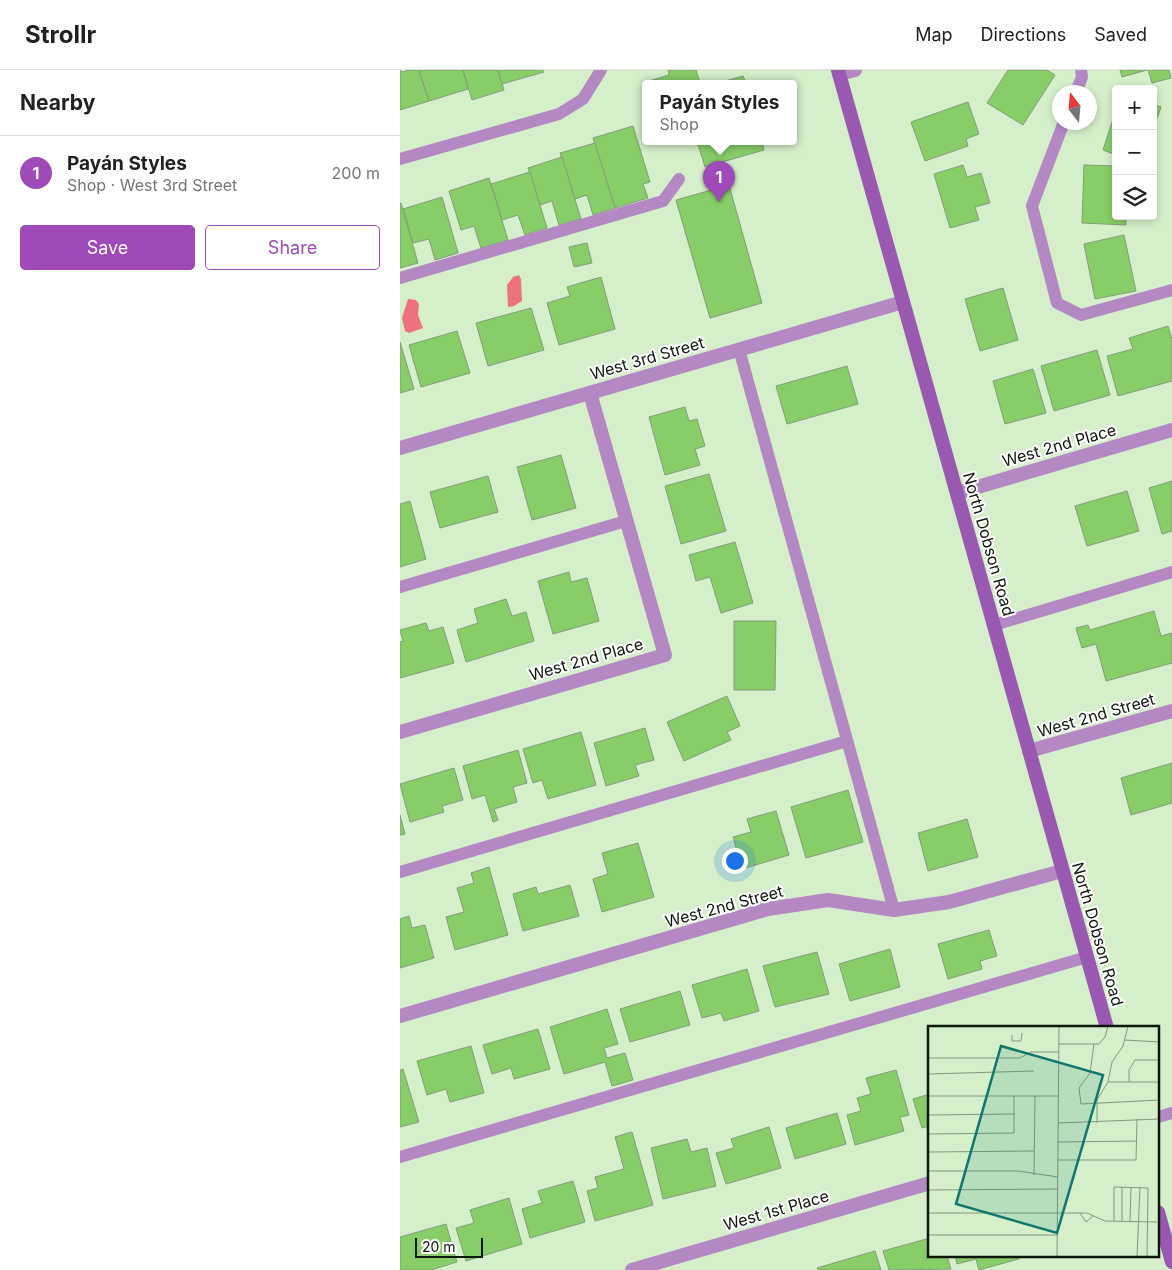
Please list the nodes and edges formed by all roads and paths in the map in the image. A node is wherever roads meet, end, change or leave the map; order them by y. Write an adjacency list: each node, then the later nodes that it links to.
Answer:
1 (601, 70): 7 (lane)
2 (855, 70): 4 (street)
3 (1081, 70): 5 (lane)
4 (839, 72): 11 (main road, North Dobson Road)
5 (1079, 85)
6 (1061, 130): 10 (lane)
7 (400, 159)
8 (679, 179): 9 (lane)
9 (400, 278)
10 (1172, 290)
11 (903, 302): 12 (street, West 3rd Street); 16 (main road, North Dobson Road)
12 (739, 349): 13 (street, West 3rd Street); 23 (lane)
13 (590, 393): 15 (street, West 3rd Street); 17 (street, West 2nd Place)
14 (1172, 430): 16 (street, West 2nd Place)
15 (400, 448)
16 (957, 493): 20 (main road, North Dobson Road)
17 (626, 521): 19 (lane); 22 (street, West 2nd Place)
18 (1172, 572): 20 (lane)
19 (400, 588)
20 (994, 624): 24 (main road, North Dobson Road)
21 (1172, 712): 24 (street, West 2nd Street)
22 (400, 732)
23 (847, 741): 26 (lane); 27 (lane)
24 (1029, 751): 25 (main road, North Dobson Road)
25 (1062, 871): 27 (street, West 2nd Street); 28 (main road, North Dobson Road)
26 (400, 872)
27 (894, 910): 29 (street, West 2nd Street)
28 (1087, 957): 30 (main road, North Dobson Road); 31 (lane)
29 (400, 1016)
30 (1106, 1026)
31 (400, 1157)
32 (928, 1184): 35 (street, West 1st Place)
33 (1160, 1219): 34 (main road)
34 (1172, 1262)
35 (632, 1270)

